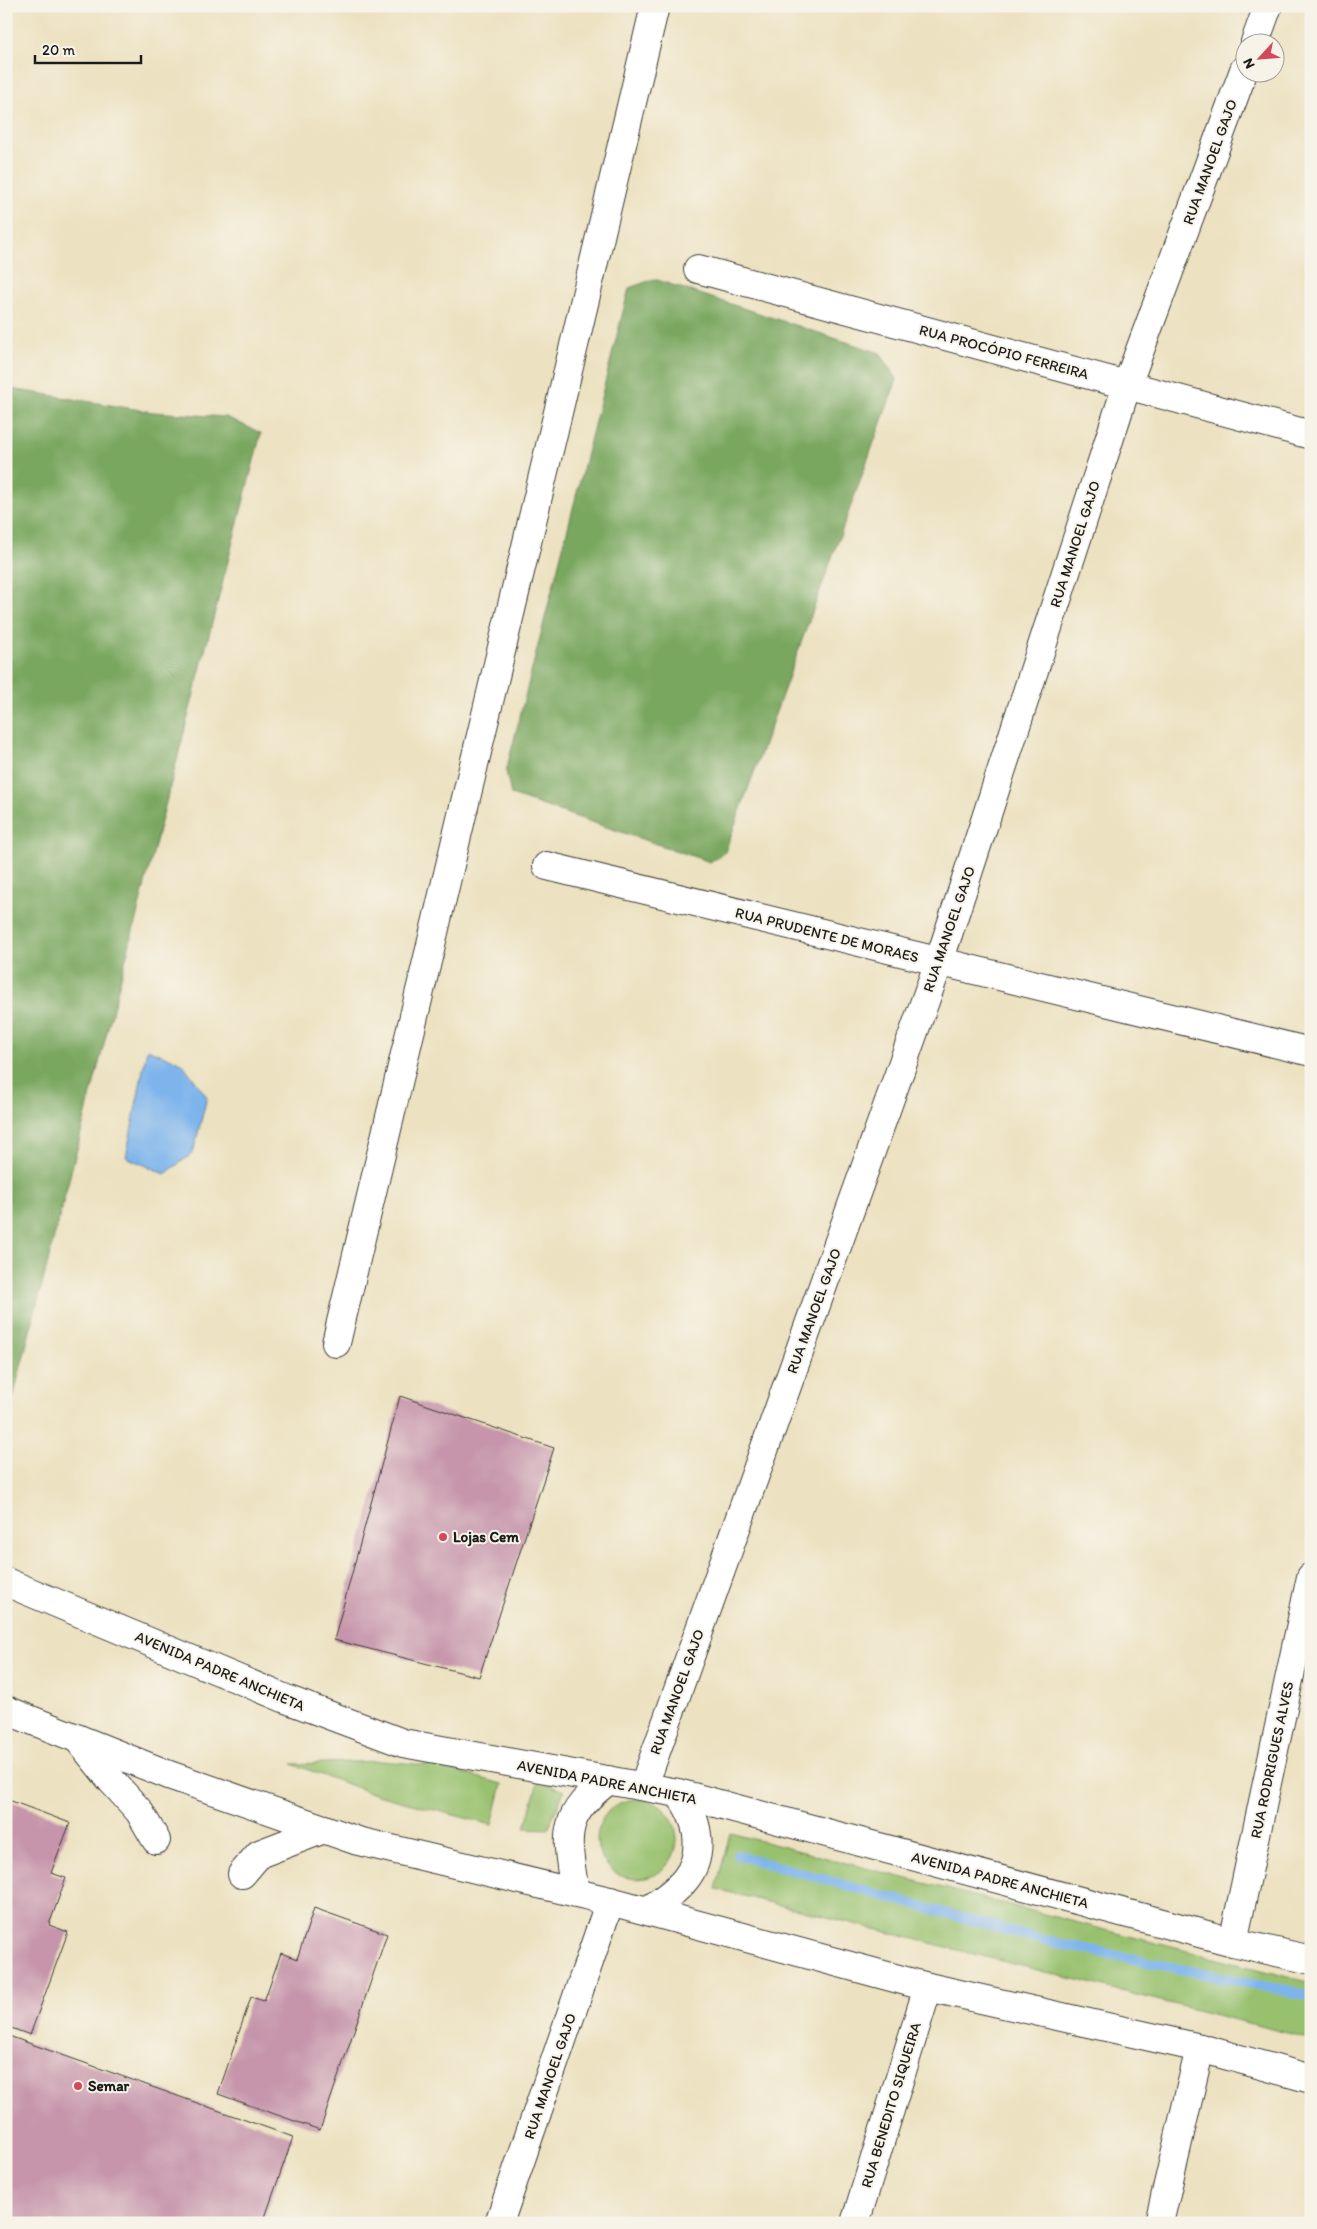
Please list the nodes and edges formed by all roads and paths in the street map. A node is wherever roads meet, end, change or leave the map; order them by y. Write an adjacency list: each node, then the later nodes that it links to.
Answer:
1 (655, 6): 11 (street)
2 (1268, 6): 3 (street)
3 (1258, 32)
4 (1240, 82): 6 (street, RUA MANOEL GAJO)
5 (698, 268): 6 (street, RUA PROCÓPIO FERREIRA)
6 (1127, 385): 7 (street, RUA PROCÓPIO FERREIRA); 9 (street, RUA MANOEL GAJO)
7 (1311, 434)
8 (547, 866): 9 (street, RUA PRUDENTE DE MORAES)
9 (938, 962): 10 (street, RUA PRUDENTE DE MORAES); 17 (street, RUA MANOEL GAJO)
10 (1311, 1052)
11 (336, 1343)
12 (1311, 1577): 25 (street, RUA RODRIGUES ALVES)
13 (6, 1582): 16 (street, AVENIDA PADRE ANCHIETA)
14 (6, 1710): 15 (street)
15 (78, 1738): 19 (street); 20 (street)
16 (609, 1780): 17 (street, AVENIDA PADRE ANCHIETA); 22 (street)
17 (644, 1785): 18 (street, AVENIDA PADRE ANCHIETA)
18 (678, 1793): 24 (street); 25 (street, AVENIDA PADRE ANCHIETA)
19 (324, 1829): 21 (street); 22 (street)
20 (156, 1840)
21 (242, 1874)
22 (575, 1893): 23 (street)
23 (610, 1901): 24 (street); 30 (street, RUA MANOEL GAJO)
24 (647, 1911): 27 (street)
25 (1233, 1942): 26 (street, AVENIDA PADRE ANCHIETA)
26 (1311, 1960)
27 (928, 1987): 28 (street); 31 (street, RUA BENEDITO SIQUEIRA)
28 (1200, 2048): 29 (street); 32 (street)
29 (1311, 2079)
30 (499, 2223)
31 (855, 2223)
32 (1159, 2223)

